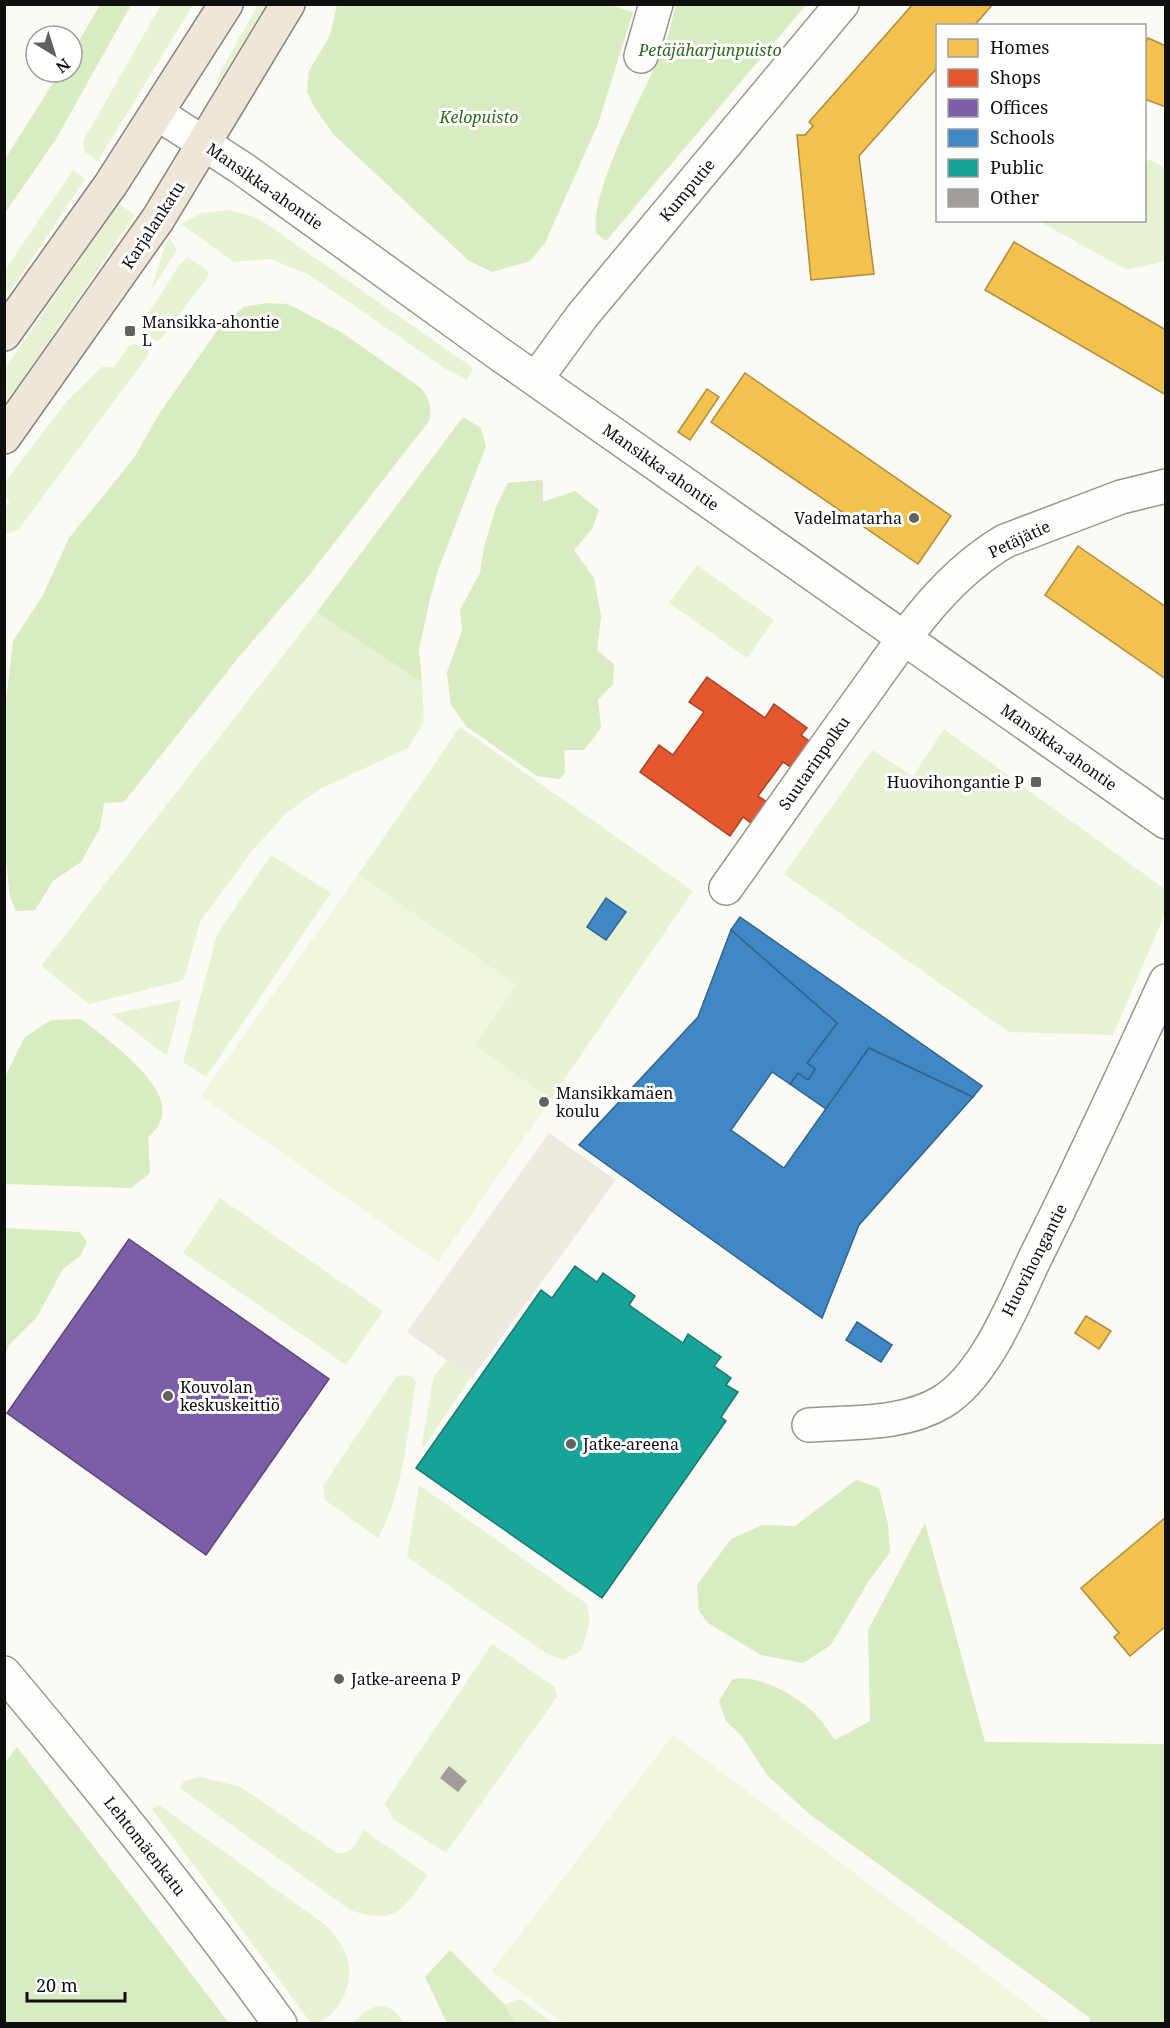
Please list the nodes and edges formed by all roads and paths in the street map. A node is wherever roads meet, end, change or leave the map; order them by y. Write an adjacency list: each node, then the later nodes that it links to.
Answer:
1 (226, 4): 6 (main road)
2 (288, 4): 7 (main road, Karjalankatu)
3 (656, 4): 5 (street)
4 (842, 4): 9 (street, Kumputie)
5 (641, 56)
6 (157, 113): 7 (street, Mansikka-ahontie); 8 (main road)
7 (205, 144): 9 (street, Mansikka-ahontie); 10 (main road, Karjalankatu)
8 (4, 334)
9 (536, 379): 12 (street, Mansikka-ahontie)
10 (4, 437)
11 (1166, 486): 12 (street, Petäjätie)
12 (903, 639): 13 (street, Mansikka-ahontie); 14 (street, Suutarinpolku)
13 (1166, 822)
14 (726, 888)
15 (1166, 981): 16 (street, Huovihongantie)
16 (809, 1425)
17 (4, 1673): 18 (street, Lehtomäenkatu)
18 (280, 2024)

